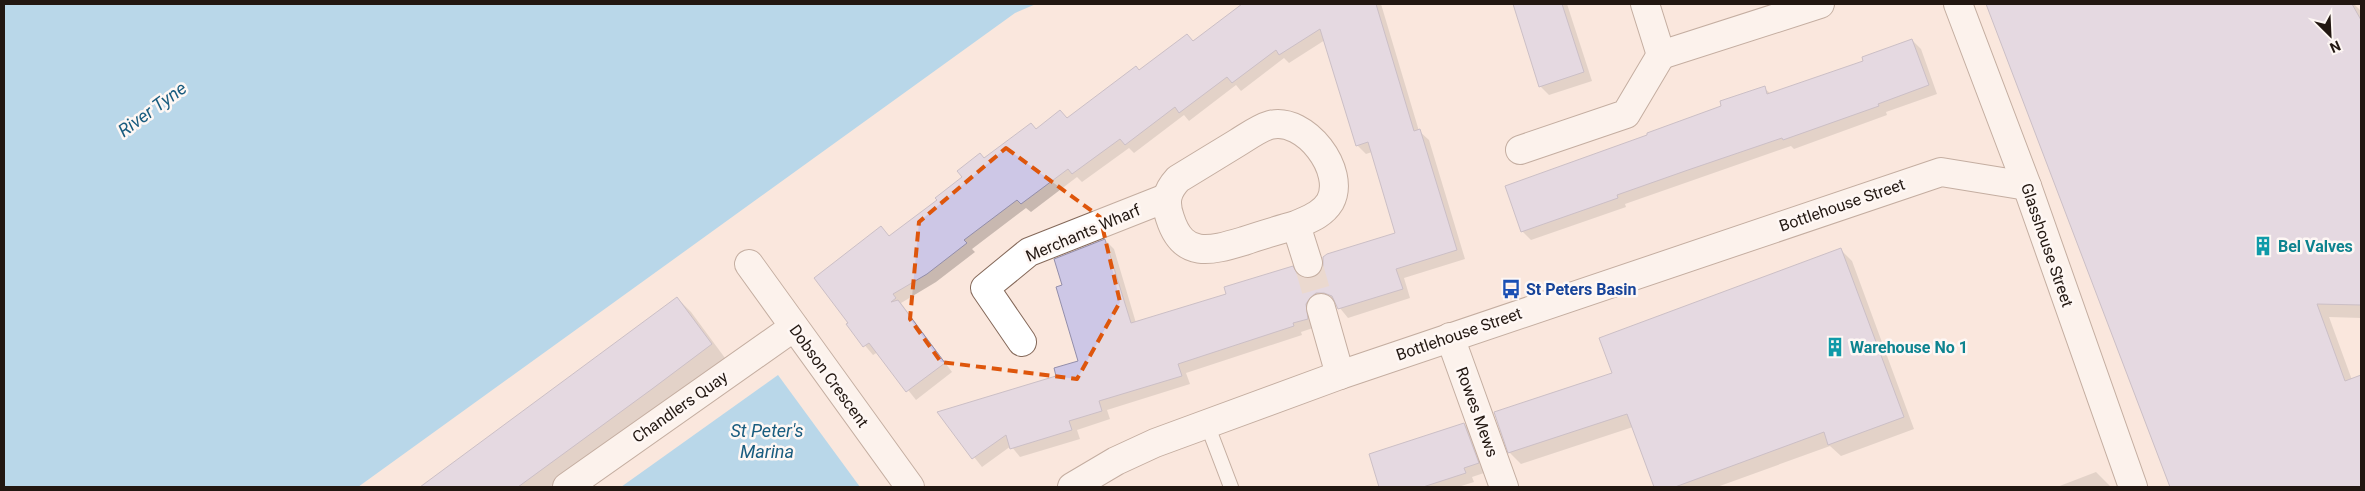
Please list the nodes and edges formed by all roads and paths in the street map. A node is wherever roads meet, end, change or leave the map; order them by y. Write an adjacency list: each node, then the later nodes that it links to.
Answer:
1 (1645, 4): 5 (street)
2 (1820, 4): 4 (street)
3 (1958, 4): 7 (street, Glasshouse Street)
4 (1774, 11): 5 (street)
5 (1661, 55): 6 (street)
6 (1520, 150)
7 (2027, 186): 14 (street, Bottlehouse Street); 23 (street, Glasshouse Street)
8 (1166, 198): 9 (street); 9 (street); 15 (street, Merchants Wharf)
9 (1296, 225): 10 (street)
10 (1308, 263)
11 (749, 264): 13 (street, Dobson Crescent)
12 (1321, 308): 16 (street)
13 (794, 327): 18 (street, Chandlers Quay); 19 (street, Dobson Crescent)
14 (1450, 337): 16 (street, Bottlehouse Street); 22 (street, Rowes Mews)
15 (1022, 342)
16 (1340, 375): 17 (street, Bottlehouse Street)
17 (1207, 424): 20 (street, Bottlehouse Street); 21 (lane)
18 (567, 487)
19 (910, 487)
20 (1072, 487)
21 (1231, 487)
22 (1504, 487)
23 (2132, 487)

